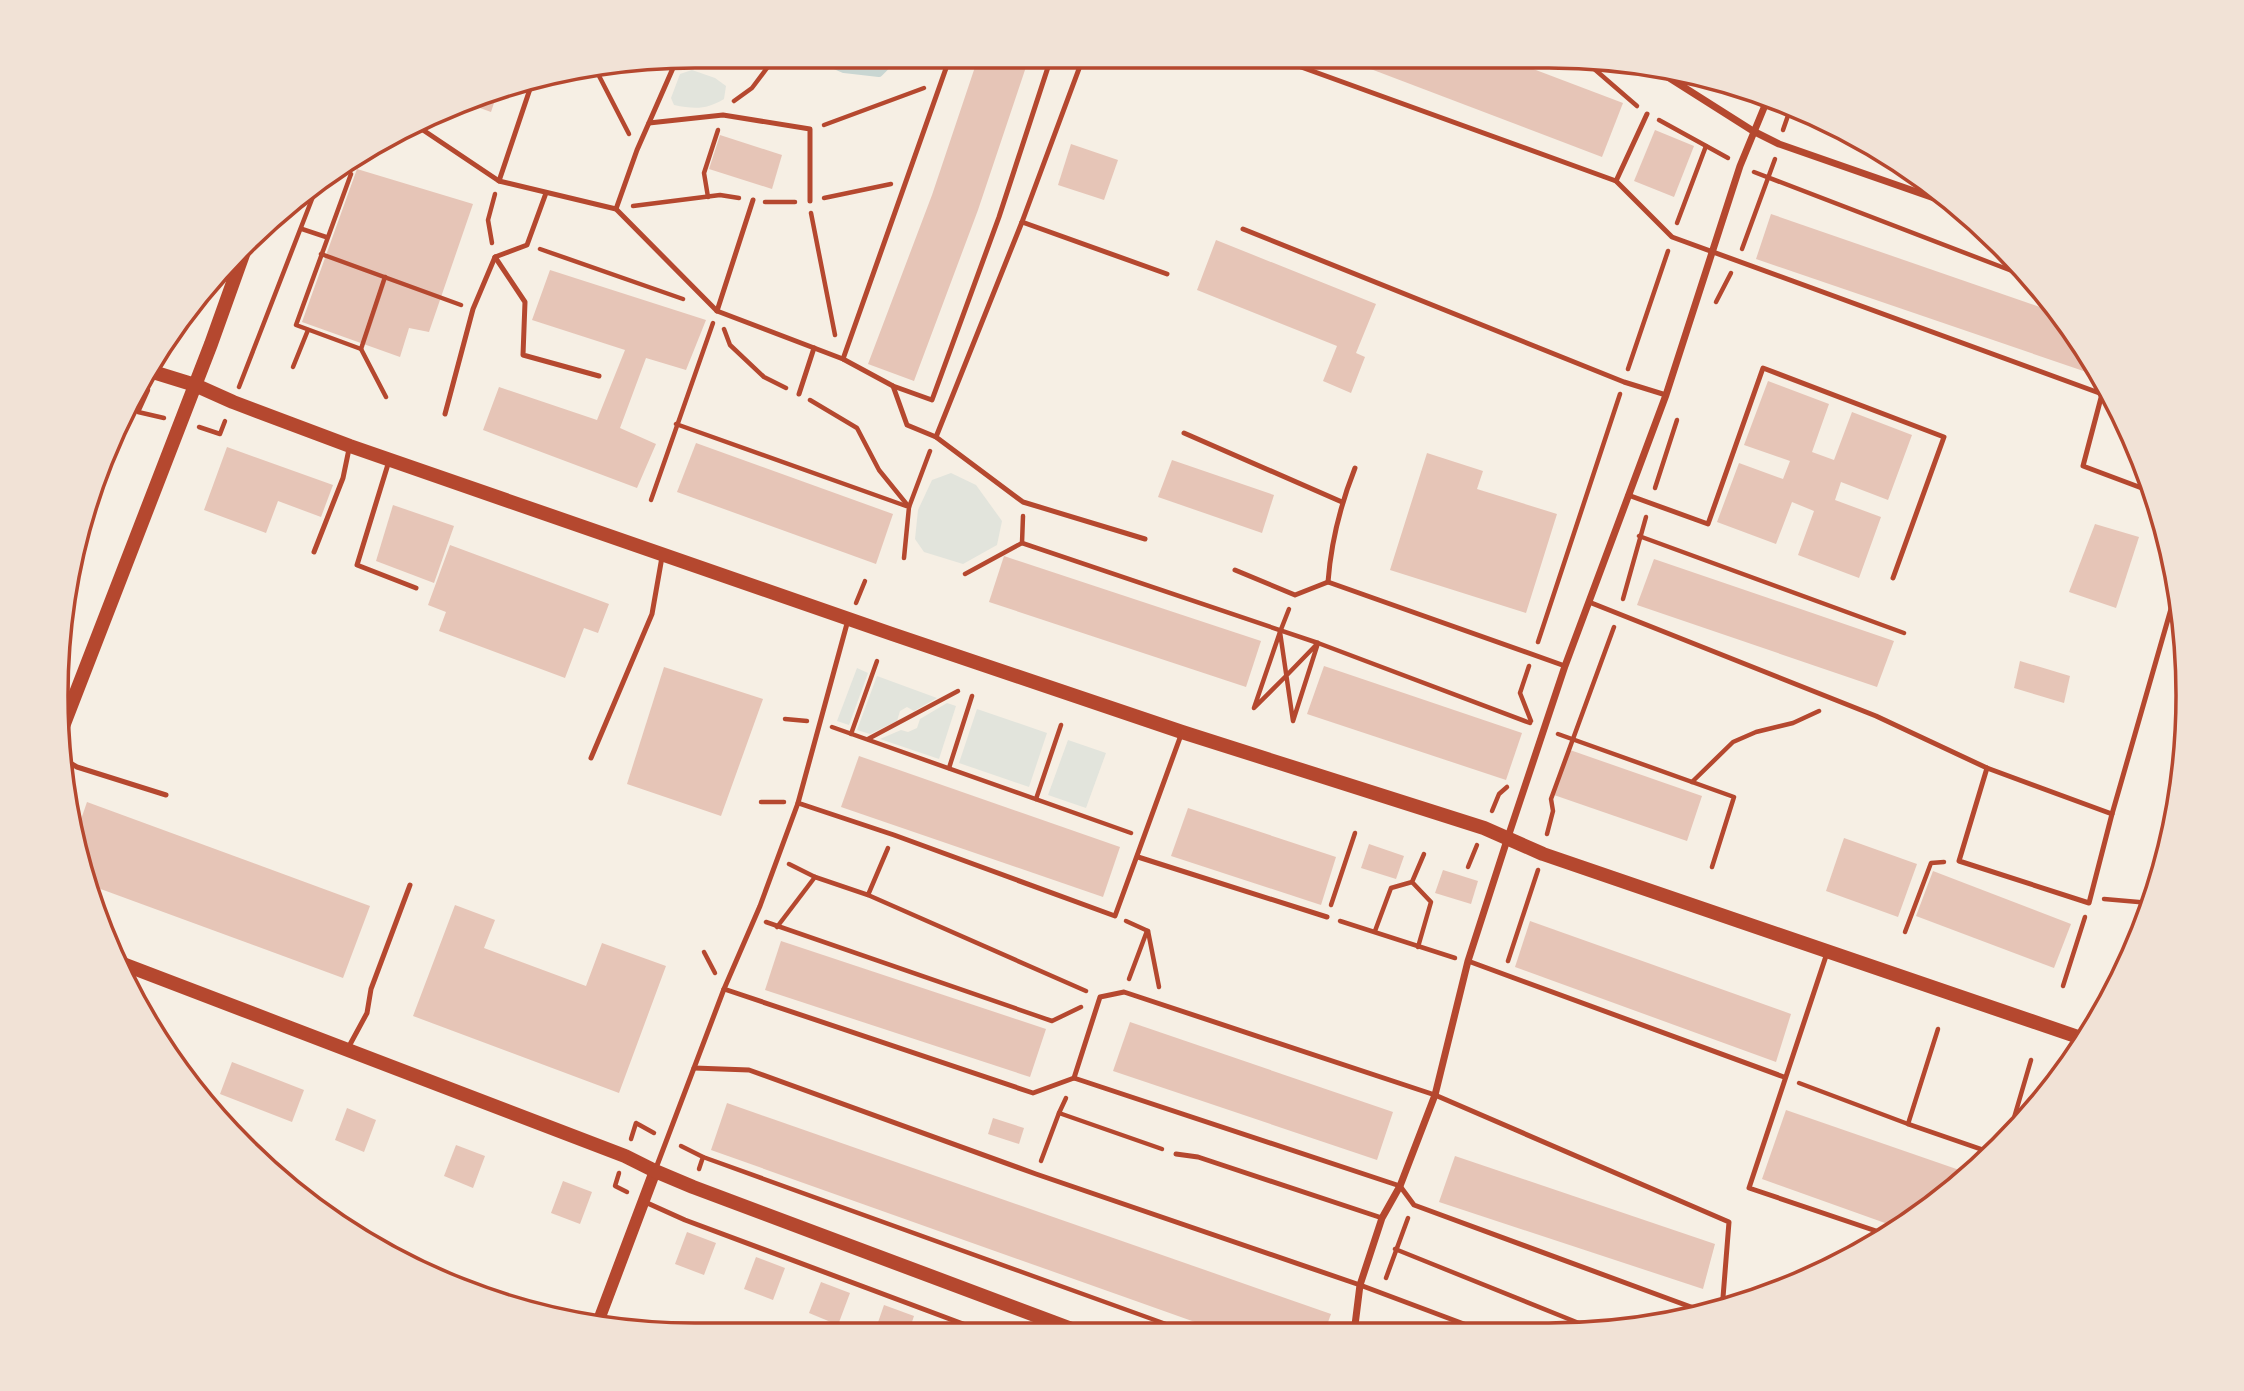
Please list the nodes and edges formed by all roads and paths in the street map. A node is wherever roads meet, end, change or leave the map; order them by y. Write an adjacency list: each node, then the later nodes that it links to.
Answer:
1 (947, 68): 8 (lane)
2 (1048, 68): 59 (lane)
3 (1079, 68): 32 (lane)
4 (1304, 68): 25 (lane)
5 (673, 69): 14 (lane)
6 (1596, 71): 12 (path)
7 (599, 76): 20 (path)
8 (943, 81): 15 (path); 53 (lane)
9 (1674, 81): 17 (street)
10 (529, 91): 24 (lane)
11 (1764, 107): 17 (street)
12 (1647, 114): 19 (path); 25 (lane)
13 (1789, 116): 18 (path)
14 (649, 122): 15 (lane); 20 (lane)
15 (810, 129): 30 (lane)
16 (424, 130): 24 (lane)
17 (1753, 131): 18 (street); 21 (street)
18 (1779, 145): 23 (path); 27 (street)
19 (1706, 146): 21 (path); 36 (path)
20 (637, 150): 31 (lane)
21 (1740, 166): 23 (path); 38 (street)
22 (351, 174): 35 (path)
23 (1769, 180): 41 (path); 43 (path)
24 (499, 181): 26 (lane); 40 (path)
25 (1616, 181): 36 (lane)
26 (547, 193): 31 (lane); 37 (lane)
27 (1927, 196)
28 (313, 199): 33 (path)
29 (753, 200): 48 (lane)
30 (810, 201): 53 (path)
31 (616, 209): 48 (lane)
32 (1022, 222): 44 (lane); 69 (lane)
33 (302, 229): 35 (path); 52 (path)
34 (1243, 229): 57 (lane)
35 (326, 237): 39 (path)
36 (1672, 237): 38 (lane); 57 (path)
37 (527, 245): 40 (lane); 48 (path)
38 (1712, 253): 41 (lane); 62 (street)
39 (321, 254): 45 (path); 49 (path)
40 (495, 257): 47 (lane); 56 (lane)
41 (1737, 262): 46 (path); 60 (lane)
42 (239, 266): 58 (main road)
43 (2009, 270)
44 (1167, 274)
45 (385, 277): 47 (path); 51 (path)
46 (1714, 305)
47 (473, 309): 66 (lane)
48 (717, 311): 50 (lane); 61 (path); 67 (path)
49 (308, 330): 51 (path); 54 (path)
50 (814, 348): 53 (lane); 61 (lane)
51 (361, 349): 63 (path)
52 (253, 355)
53 (843, 359): 59 (lane)
54 (293, 367)
55 (157, 373): 58 (main road)
56 (599, 376)
57 (1624, 382): 62 (lane); 99 (path)
58 (195, 384): 70 (main road); 106 (main road)
59 (893, 386): 69 (lane)
60 (2097, 392)
61 (799, 394): 79 (path)
62 (1666, 395): 74 (street)
63 (386, 397)
64 (2101, 399): 73 (lane)
65 (1680, 410): 78 (path)
66 (445, 414)
67 (676, 424): 75 (path); 79 (path)
68 (1184, 433): 77 (lane)
69 (936, 438): 76 (lane); 79 (path)
70 (350, 446): 71 (main road); 83 (lane)
71 (389, 460): 84 (main road); 90 (lane)
72 (1355, 468): 77 (lane)
73 (2140, 487)
74 (1628, 495): 78 (lane); 92 (street)
75 (650, 500)
76 (1023, 502): 81 (lane); 82 (path)
77 (1342, 502): 89 (lane)
78 (1651, 502): 80 (path); 88 (lane)
79 (909, 507): 85 (path)
80 (1639, 536): 94 (path); 97 (path)
81 (1145, 539)
82 (1022, 543): 87 (path); 96 (path)
83 (314, 552)
84 (662, 554): 95 (main road); 115 (lane)
85 (904, 558)
86 (1235, 570): 91 (lane)
87 (965, 574)
88 (1893, 578)
89 (1328, 582): 91 (lane); 99 (lane)
90 (416, 588)
91 (1294, 595): 96 (path)
92 (1589, 602): 94 (lane); 101 (street)
93 (2170, 613): 124 (lane)
94 (1619, 614): 105 (lane); 114 (path)
95 (849, 619): 107 (lane); 111 (main road)
96 (1280, 632): 98 (path); 102 (path); 102 (path)
97 (1904, 633)
98 (1318, 643): 102 (path); 102 (path); 108 (path)
99 (1533, 654): 101 (lane); 108 (path)
100 (877, 661): 112 (path)
101 (1566, 666): 110 (street)
102 (1286, 676)
103 (958, 691): 113 (path)
104 (972, 696): 117 (path)
105 (1839, 702): 118 (lane); 119 (path)
106 (69, 711)
107 (820, 723): 112 (path); 123 (lane)
108 (1532, 724): 110 (path)
109 (1061, 725): 122 (path)
110 (1546, 729): 114 (path); 128 (street)
111 (1182, 732): 125 (main road); 129 (lane)
112 (852, 734): 113 (path)
113 (867, 740): 117 (path)
114 (1573, 740): 119 (path); 130 (path)
115 (591, 758)
116 (73, 764): 121 (lane)
117 (949, 768): 122 (path)
118 (1987, 768): 124 (lane); 134 (lane)
119 (1692, 782): 136 (path)
120 (1510, 785): 125 (path)
121 (166, 795)
122 (1036, 799): 129 (path)
123 (797, 803): 127 (lane); 133 (lane)
124 (2112, 814): 142 (lane)
125 (1484, 828): 128 (main road); 135 (path)
126 (1355, 833): 144 (path)
127 (894, 835): 132 (lane); 140 (path)
128 (1508, 837): 130 (main road); 150 (street)
129 (1144, 839): 132 (lane)
130 (1543, 854): 149 (main road); 152 (path)
131 (1424, 855): 138 (path)
132 (1138, 857): 144 (lane)
133 (778, 858): 137 (path); 143 (lane)
134 (1959, 861): 142 (lane); 147 (path)
135 (1468, 867)
136 (1712, 867)
137 (815, 877): 140 (path); 145 (path)
138 (1412, 882): 146 (path); 148 (path)
139 (410, 885): 160 (lane)
140 (867, 895): 156 (path)
141 (2140, 902): 142 (path)
142 (2089, 903): 153 (path)
143 (754, 917): 145 (path); 154 (lane)
144 (1327, 917): 146 (path)
145 (777, 927): 156 (path)
146 (1375, 932): 148 (path)
147 (1905, 932)
148 (1418, 947): 150 (path)
149 (1828, 950): 159 (main road); 163 (lane)
150 (1468, 961): 152 (lane); 165 (street)
151 (130, 966): 160 (main road)
152 (1504, 973): 163 (lane)
153 (2063, 986)
154 (724, 989): 162 (lane); 164 (lane)
155 (1125, 992): 156 (lane); 157 (lane); 157 (path)
156 (1100, 998): 164 (lane)
157 (1163, 1005): 165 (lane)
158 (1938, 1028): 167 (path)
159 (2075, 1036)
160 (347, 1050): 171 (main road)
161 (2031, 1060): 166 (path)
162 (694, 1068): 171 (lane); 172 (lane)
163 (1784, 1077): 167 (path); 177 (lane)
164 (1074, 1078): 173 (lane)
165 (1435, 1095): 173 (street); 181 (lane)
166 (2015, 1114)
167 (1908, 1124): 168 (path)
168 (1981, 1149)
169 (1176, 1154): 172 (path); 176 (lane)
170 (703, 1157): 187 (path)
171 (655, 1171): 174 (street); 186 (main road)
172 (1036, 1174): 179 (lane)
173 (1400, 1186): 175 (lane); 176 (street)
174 (643, 1201): 183 (street); 185 (lane)
175 (1414, 1205): 178 (path); 182 (lane)
176 (1382, 1218): 179 (street)
177 (1875, 1231)
178 (1395, 1249): 180 (path); 184 (path)
179 (1360, 1285): 180 (lane); 188 (street)
180 (1381, 1292): 189 (lane)
181 (1723, 1297)
182 (1689, 1306)
183 (601, 1315)
184 (1575, 1322)
185 (961, 1323)
186 (1056, 1323)
187 (1163, 1323)
188 (1355, 1323)
189 (1462, 1323)

